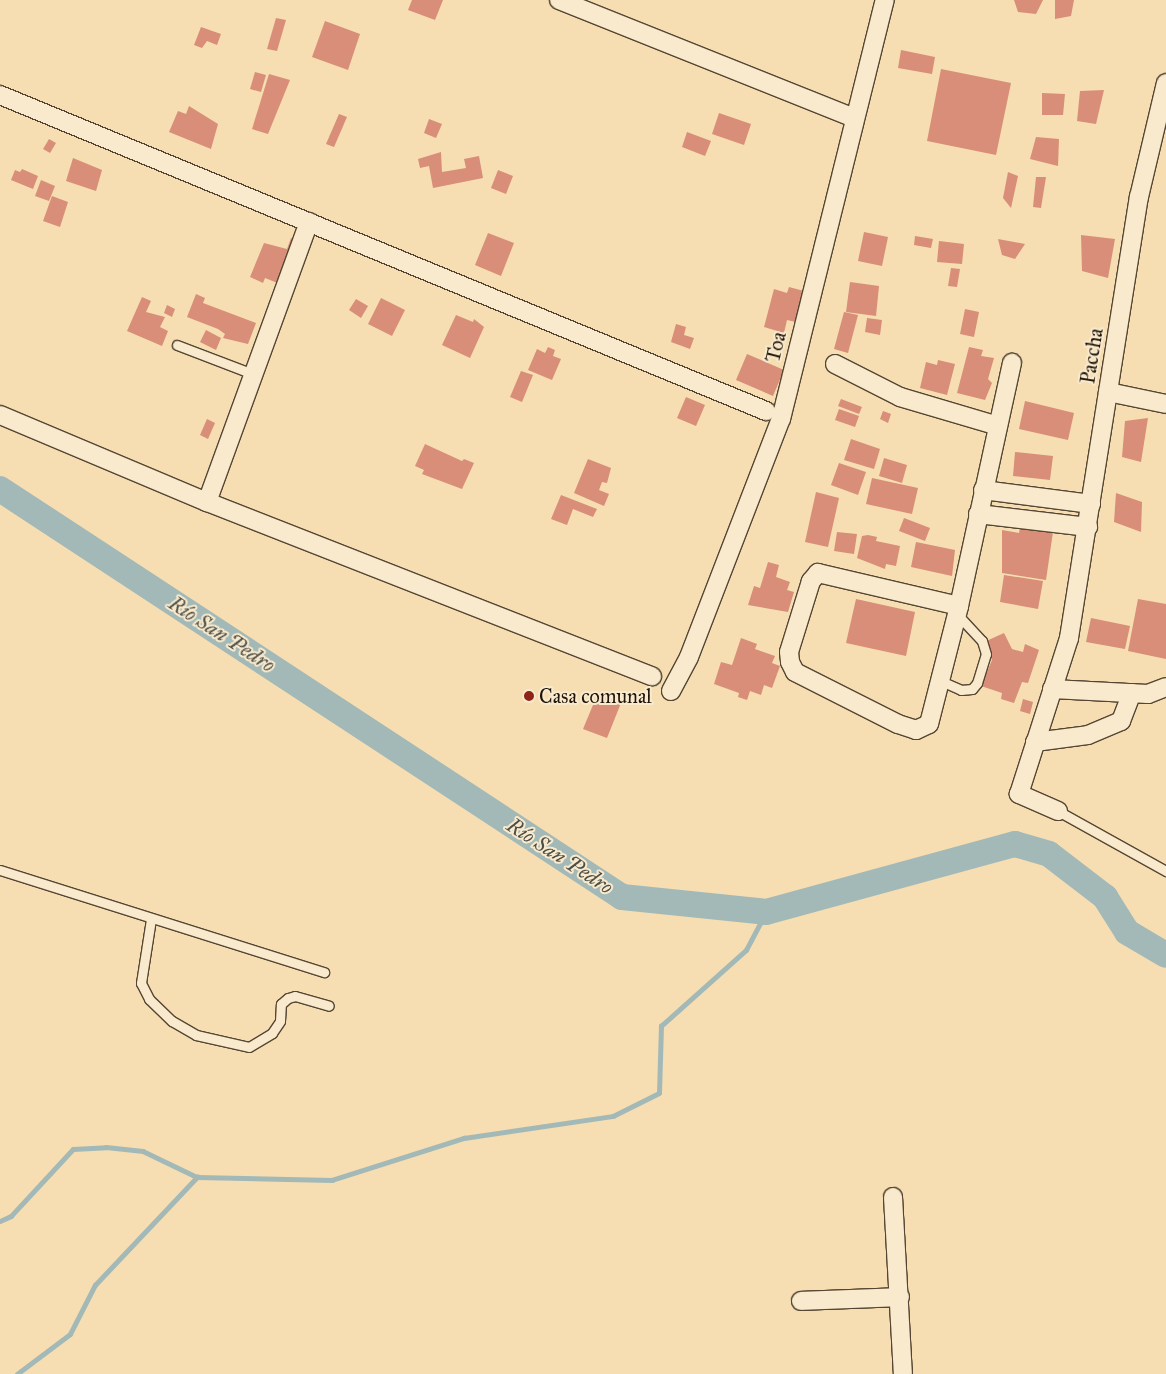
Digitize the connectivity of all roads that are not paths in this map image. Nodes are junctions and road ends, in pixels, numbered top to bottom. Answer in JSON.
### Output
{"nodes":[{"id":1,"x":559,"y":0,"type":"edge"},
{"id":2,"x":885,"y":0,"type":"edge"},
{"id":3,"x":1166,"y":83,"type":"edge"},
{"id":4,"x":0,"y":95,"type":"edge"},
{"id":5,"x":854,"y":118,"type":"junction"},
{"id":6,"x":309,"y":222,"type":"junction"},
{"id":7,"x":177,"y":345,"type":"dead end"},
{"id":8,"x":1012,"y":363,"type":"dead end"},
{"id":9,"x":835,"y":364,"type":"dead end"},
{"id":10,"x":253,"y":374,"type":"junction"},
{"id":11,"x":1108,"y":392,"type":"junction"},
{"id":12,"x":1166,"y":404,"type":"edge"},
{"id":13,"x":766,"y":411,"type":"dead end"},
{"id":14,"x":0,"y":415,"type":"edge"},
{"id":15,"x":998,"y":426,"type":"junction"},
{"id":16,"x":983,"y":490,"type":"junction"},
{"id":17,"x":207,"y":502,"type":"junction"},
{"id":18,"x":1091,"y":504,"type":"junction"},
{"id":19,"x":978,"y":514,"type":"junction"},
{"id":20,"x":1088,"y":527,"type":"junction"},
{"id":21,"x":958,"y":610,"type":"junction"},
{"id":22,"x":652,"y":676,"type":"dead end"},
{"id":23,"x":941,"y":681,"type":"junction"},
{"id":24,"x":1166,"y":687,"type":"edge"},
{"id":25,"x":1052,"y":689,"type":"junction"},
{"id":26,"x":671,"y":691,"type":"dead end"},
{"id":27,"x":1132,"y":693,"type":"junction"},
{"id":28,"x":1035,"y":742,"type":"junction"},
{"id":29,"x":1058,"y":811,"type":"joint"},
{"id":30,"x":0,"y":870,"type":"edge"},
{"id":31,"x":1166,"y":872,"type":"edge"},
{"id":32,"x":150,"y":919,"type":"junction"},
{"id":33,"x":324,"y":972,"type":"dead end"},
{"id":34,"x":329,"y":1006,"type":"dead end"},
{"id":35,"x":893,"y":1197,"type":"dead end"},
{"id":36,"x":900,"y":1297,"type":"junction"},
{"id":37,"x":801,"y":1301,"type":"dead end"},
{"id":38,"x":903,"y":1374,"type":"edge"}],
"edges":[{"from":1,"to":5,"type":"street"},
{"from":2,"to":5,"type":"street","name":"Toa"},
{"from":3,"to":11,"type":"street","name":"Paccha"},
{"from":4,"to":6,"type":"street"},
{"from":5,"to":26,"type":"street","name":"Toa"},
{"from":6,"to":10,"type":"street"},
{"from":6,"to":13,"type":"street"},
{"from":7,"to":10,"type":"lane"},
{"from":8,"to":15,"type":"street"},
{"from":9,"to":15,"type":"street"},
{"from":10,"to":17,"type":"street"},
{"from":11,"to":12,"type":"street"},
{"from":11,"to":18,"type":"street","name":"Paccha"},
{"from":14,"to":17,"type":"street"},
{"from":15,"to":16,"type":"street"},
{"from":16,"to":18,"type":"street"},
{"from":16,"to":19,"type":"street"},
{"from":17,"to":22,"type":"street"},
{"from":18,"to":20,"type":"street","name":"Paccha"},
{"from":19,"to":20,"type":"street"},
{"from":19,"to":21,"type":"street"},
{"from":20,"to":25,"type":"street","name":"Paccha"},
{"from":21,"to":23,"type":"street"},
{"from":21,"to":23,"type":"lane"},
{"from":21,"to":23,"type":"street"},
{"from":24,"to":27,"type":"street"},
{"from":25,"to":27,"type":"street"},
{"from":25,"to":28,"type":"street","name":"Paccha"},
{"from":27,"to":28,"type":"street"},
{"from":28,"to":29,"type":"street","name":"Paccha"},
{"from":29,"to":31,"type":"lane"},
{"from":30,"to":32,"type":"lane"},
{"from":32,"to":33,"type":"lane"},
{"from":32,"to":34,"type":"lane"},
{"from":35,"to":36,"type":"street"},
{"from":36,"to":37,"type":"street"},
{"from":36,"to":38,"type":"street"}]}
